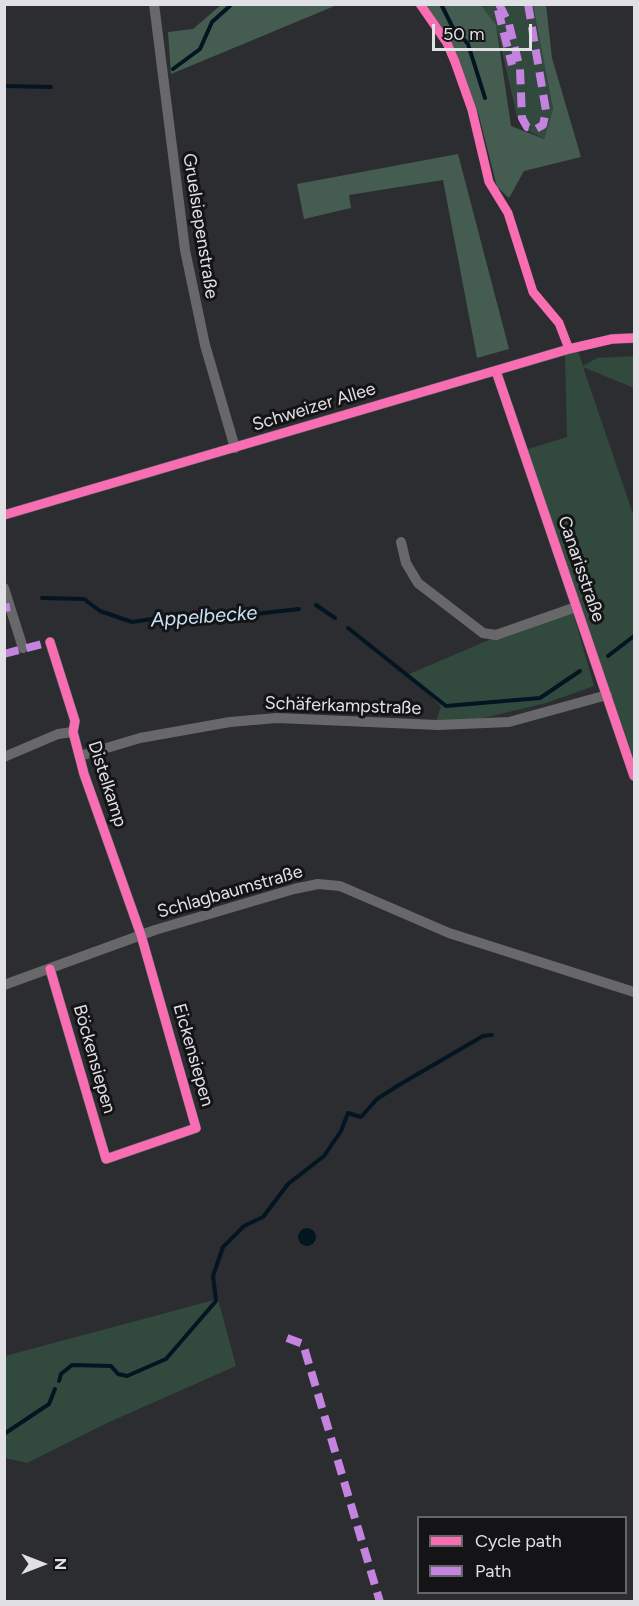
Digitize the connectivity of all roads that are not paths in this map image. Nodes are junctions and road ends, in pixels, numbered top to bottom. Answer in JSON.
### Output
{"nodes":[{"id":1,"x":154,"y":4,"type":"edge"},
{"id":2,"x":634,"y":338,"type":"edge"},
{"id":3,"x":496,"y":371,"type":"junction"},
{"id":4,"x":235,"y":448,"type":"junction"},
{"id":5,"x":4,"y":516,"type":"edge"},
{"id":6,"x":401,"y":542,"type":"dead end"},
{"id":7,"x":4,"y":588,"type":"edge"},
{"id":8,"x":576,"y":607,"type":"junction"},
{"id":9,"x":50,"y":642,"type":"dead end"},
{"id":10,"x":23,"y":648,"type":"dead end"},
{"id":11,"x":606,"y":695,"type":"junction"},
{"id":12,"x":73,"y":732,"type":"junction"},
{"id":13,"x":80,"y":756,"type":"junction"},
{"id":14,"x":4,"y":757,"type":"edge"},
{"id":15,"x":634,"y":776,"type":"edge"},
{"id":16,"x":141,"y":935,"type":"junction"},
{"id":17,"x":50,"y":969,"type":"junction"},
{"id":18,"x":4,"y":985,"type":"edge"},
{"id":19,"x":634,"y":992,"type":"edge"},
{"id":20,"x":106,"y":1159,"type":"joint"}],
"edges":[{"from":1,"to":4,"type":"street","name":"Gruelsiepenstraße"},
{"from":2,"to":3,"type":"street","name":"Schweizer Allee"},
{"from":3,"to":4,"type":"street","name":"Schweizer Allee"},
{"from":3,"to":8,"type":"street","name":"Canarisstraße"},
{"from":4,"to":5,"type":"street","name":"Schweizer Allee"},
{"from":6,"to":8,"type":"street"},
{"from":7,"to":10,"type":"street"},
{"from":8,"to":11,"type":"street","name":"Canarisstraße"},
{"from":9,"to":12,"type":"street","name":"Distelkamp"},
{"from":11,"to":13,"type":"street","name":"Schäferkampstraße"},
{"from":11,"to":15,"type":"street","name":"Canarisstraße"},
{"from":12,"to":13,"type":"street","name":"Distelkamp"},
{"from":12,"to":14,"type":"street"},
{"from":13,"to":16,"type":"street","name":"Distelkamp"},
{"from":16,"to":17,"type":"street","name":"Schlagbaumstraße"},
{"from":16,"to":19,"type":"street","name":"Schlagbaumstraße"},
{"from":16,"to":20,"type":"street","name":"Eickensiepen"},
{"from":17,"to":18,"type":"street","name":"Schlagbaumstraße"},
{"from":17,"to":20,"type":"street","name":"Böckensiepen"}]}
